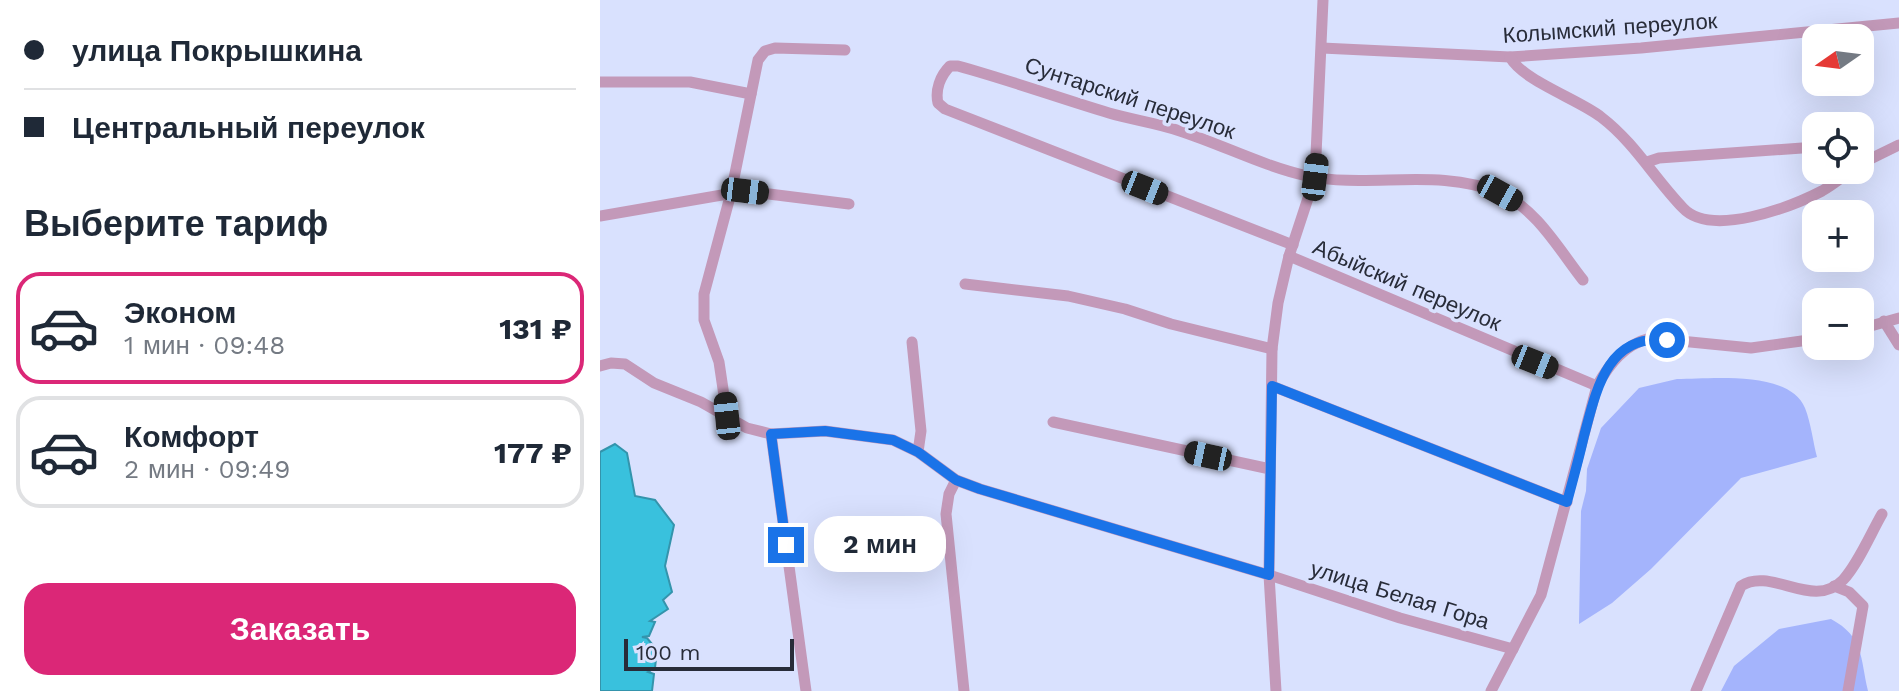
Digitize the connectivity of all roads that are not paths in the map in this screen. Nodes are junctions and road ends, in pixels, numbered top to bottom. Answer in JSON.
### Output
{"nodes":[{"id":1,"x":1323,"y":0,"type":"edge"},
{"id":2,"x":1899,"y":23,"type":"edge"},
{"id":3,"x":1322,"y":48,"type":"junction"},
{"id":4,"x":845,"y":50,"type":"dead end"},
{"id":5,"x":1510,"y":57,"type":"junction"},
{"id":6,"x":958,"y":66,"type":"joint"},
{"id":7,"x":600,"y":82,"type":"edge"},
{"id":8,"x":751,"y":94,"type":"junction"},
{"id":9,"x":1899,"y":145,"type":"edge"},
{"id":10,"x":1802,"y":148,"type":"edge"},
{"id":11,"x":1874,"y":155,"type":"edge"},
{"id":12,"x":1647,"y":162,"type":"junction"},
{"id":13,"x":1315,"y":177,"type":"junction"},
{"id":14,"x":1833,"y":184,"type":"edge"},
{"id":15,"x":731,"y":193,"type":"junction"},
{"id":16,"x":849,"y":204,"type":"dead end"},
{"id":17,"x":600,"y":216,"type":"edge"},
{"id":18,"x":1291,"y":250,"type":"junction"},
{"id":19,"x":1583,"y":280,"type":"dead end"},
{"id":20,"x":965,"y":284,"type":"dead end"},
{"id":21,"x":1899,"y":318,"type":"edge"},
{"id":22,"x":1884,"y":321,"type":"junction"},
{"id":23,"x":1874,"y":324,"type":"edge"},
{"id":24,"x":1802,"y":341,"type":"edge"},
{"id":25,"x":912,"y":342,"type":"dead end"},
{"id":26,"x":1899,"y":345,"type":"edge"},
{"id":27,"x":1272,"y":349,"type":"junction"},
{"id":28,"x":600,"y":366,"type":"edge"},
{"id":29,"x":1272,"y":386,"type":"junction"},
{"id":30,"x":1597,"y":386,"type":"junction"},
{"id":31,"x":727,"y":416,"type":"junction"},
{"id":32,"x":1053,"y":422,"type":"dead end"},
{"id":33,"x":771,"y":434,"type":"junction"},
{"id":34,"x":918,"y":452,"type":"junction"},
{"id":35,"x":1270,"y":469,"type":"junction"},
{"id":36,"x":956,"y":480,"type":"junction"},
{"id":37,"x":1567,"y":502,"type":"junction"},
{"id":38,"x":1882,"y":514,"type":"dead end"},
{"id":39,"x":1269,"y":575,"type":"junction"},
{"id":40,"x":1834,"y":586,"type":"junction"},
{"id":41,"x":1513,"y":649,"type":"junction"},
{"id":42,"x":1493,"y":686,"type":"edge"},
{"id":43,"x":806,"y":691,"type":"edge"},
{"id":44,"x":964,"y":691,"type":"edge"},
{"id":45,"x":1276,"y":691,"type":"edge"},
{"id":46,"x":1504,"y":691,"type":"edge"},
{"id":47,"x":1696,"y":691,"type":"edge"},
{"id":48,"x":1848,"y":691,"type":"edge"}],
"edges":[{"from":1,"to":3,"type":"street"},
{"from":2,"to":5,"type":"street","name":"Колымский переулок"},
{"from":3,"to":5,"type":"street","name":"Колымский переулок"},
{"from":3,"to":13,"type":"street"},
{"from":4,"to":8,"type":"street"},
{"from":5,"to":12,"type":"street"},
{"from":6,"to":13,"type":"street","name":"Сунтарский переулок"},
{"from":6,"to":18,"type":"street","name":"Абыйский переулок"},
{"from":7,"to":8,"type":"street"},
{"from":8,"to":15,"type":"street"},
{"from":9,"to":11,"type":"street"},
{"from":10,"to":12,"type":"street"},
{"from":12,"to":14,"type":"street"},
{"from":13,"to":18,"type":"street"},
{"from":13,"to":19,"type":"street","name":"Сунтарский переулок"},
{"from":15,"to":16,"type":"street"},
{"from":15,"to":17,"type":"street"},
{"from":15,"to":31,"type":"street"},
{"from":18,"to":27,"type":"street"},
{"from":18,"to":30,"type":"street","name":"Абыйский переулок"},
{"from":20,"to":27,"type":"street"},
{"from":21,"to":22,"type":"street"},
{"from":22,"to":23,"type":"street"},
{"from":22,"to":26,"type":"street"},
{"from":24,"to":30,"type":"street"},
{"from":25,"to":34,"type":"street"},
{"from":27,"to":29,"type":"street"},
{"from":28,"to":31,"type":"street","name":"улица Белая Гора"},
{"from":29,"to":35,"type":"street"},
{"from":29,"to":37,"type":"street"},
{"from":30,"to":37,"type":"street"},
{"from":31,"to":33,"type":"street","name":"улица Белая Гора"},
{"from":32,"to":35,"type":"street"},
{"from":33,"to":34,"type":"street","name":"улица Белая Гора"},
{"from":33,"to":43,"type":"street"},
{"from":34,"to":36,"type":"street","name":"улица Белая Гора"},
{"from":35,"to":39,"type":"street"},
{"from":36,"to":39,"type":"street","name":"улица Белая Гора"},
{"from":36,"to":44,"type":"street"},
{"from":37,"to":41,"type":"street"},
{"from":38,"to":40,"type":"street"},
{"from":39,"to":41,"type":"street","name":"улица Белая Гора"},
{"from":39,"to":45,"type":"street"},
{"from":40,"to":47,"type":"street"},
{"from":40,"to":48,"type":"street"},
{"from":41,"to":42,"type":"street"},
{"from":42,"to":46,"type":"street"}]}
